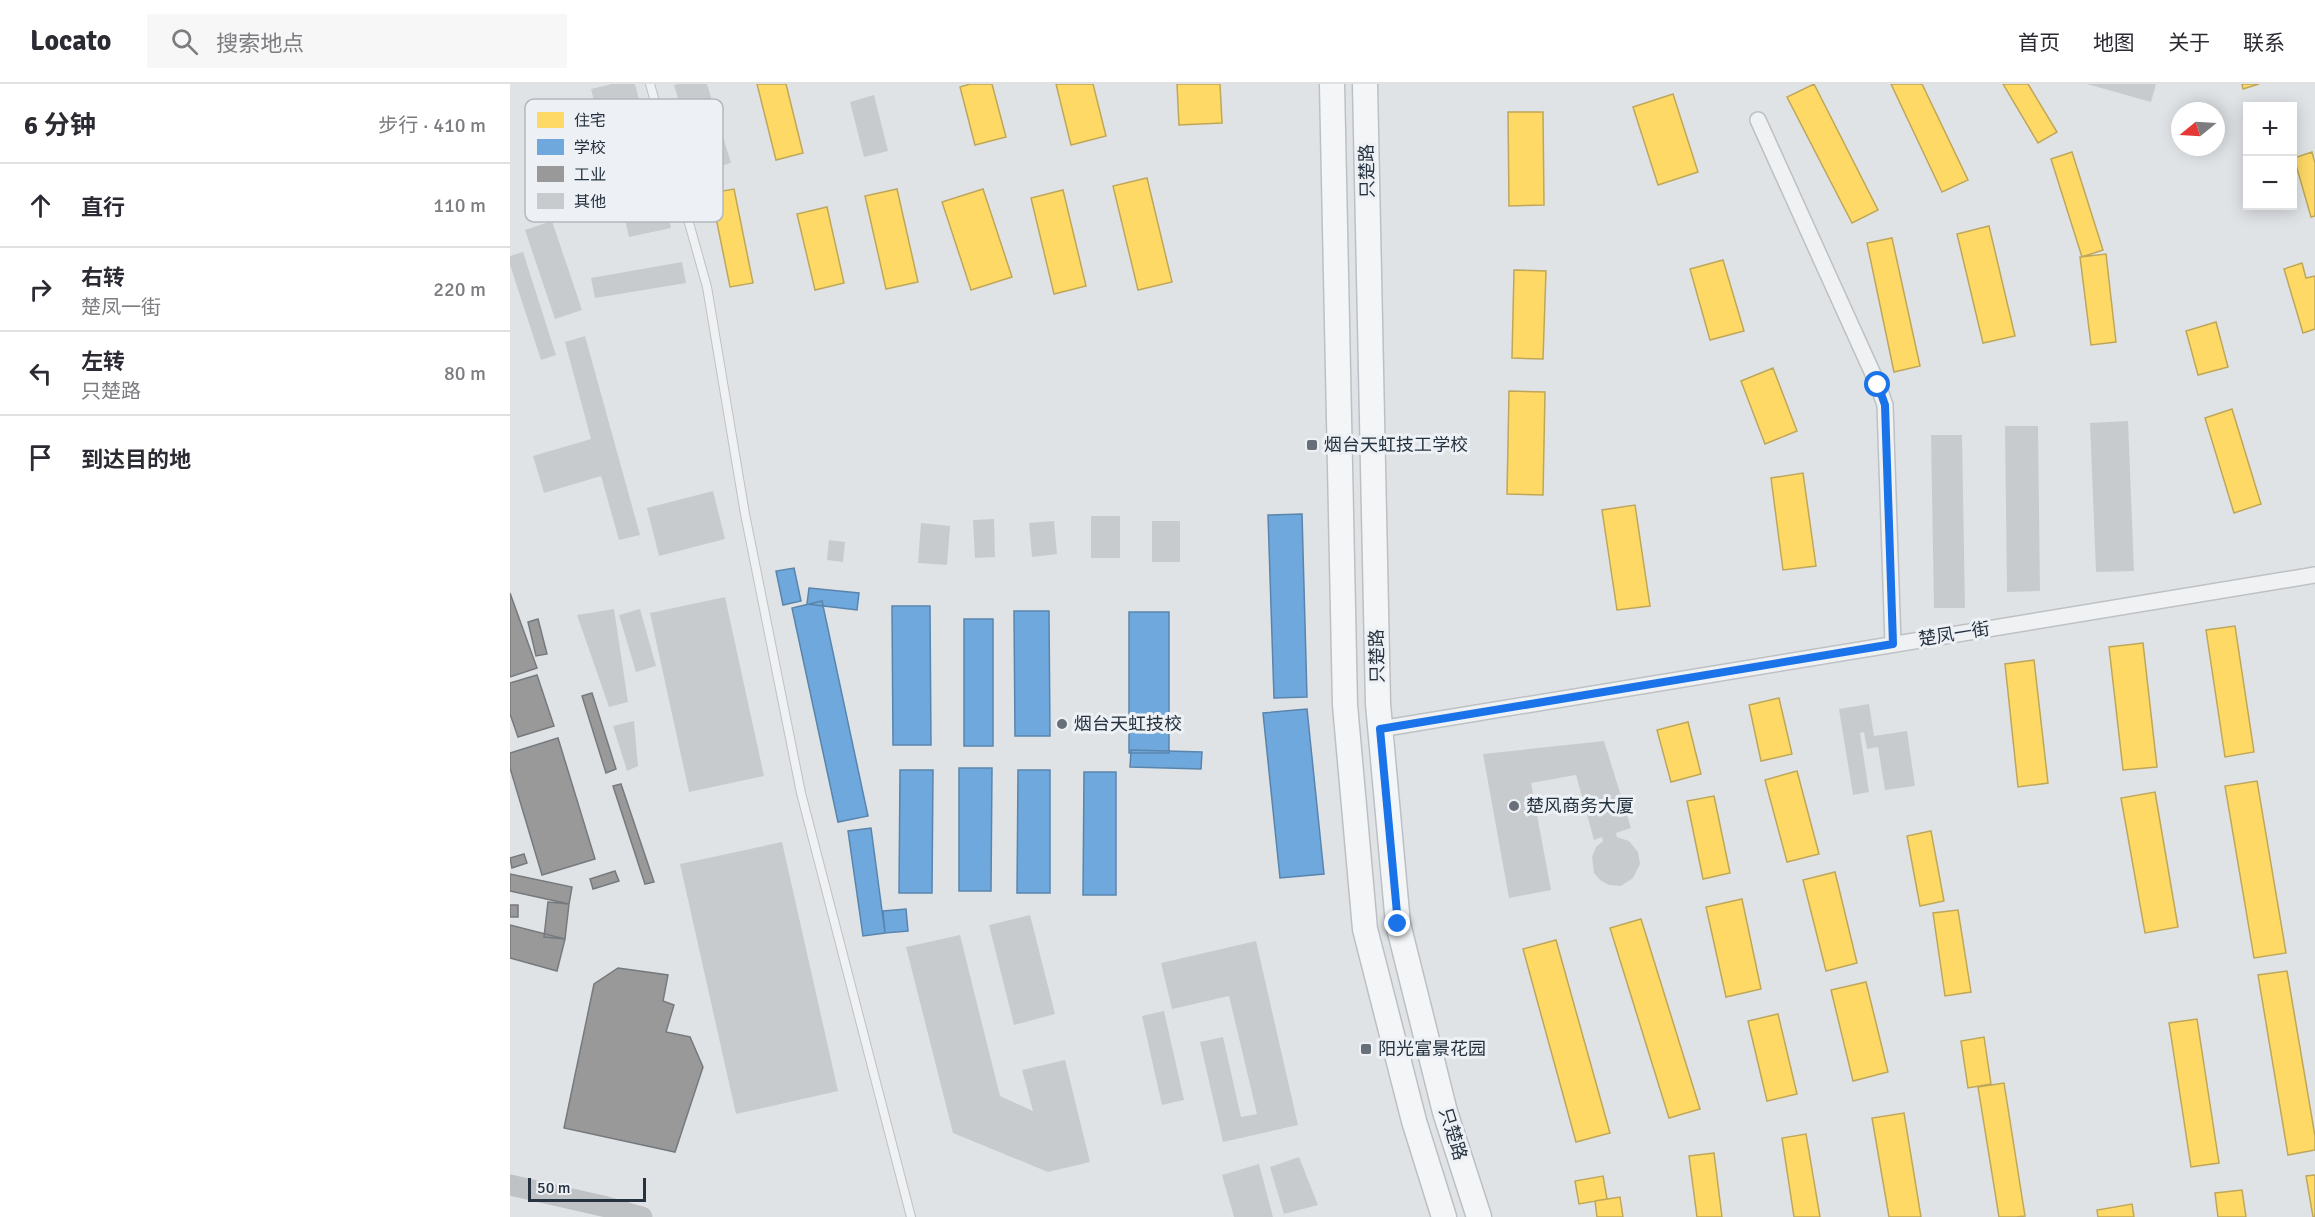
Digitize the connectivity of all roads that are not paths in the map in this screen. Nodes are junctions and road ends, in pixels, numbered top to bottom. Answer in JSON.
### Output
{"nodes":[{"id":1,"x":650,"y":84,"type":"edge"},
{"id":2,"x":1332,"y":84,"type":"edge"},
{"id":3,"x":1365,"y":84,"type":"edge"},
{"id":4,"x":654,"y":99,"type":"edge"},
{"id":5,"x":1758,"y":120,"type":"dead end"},
{"id":6,"x":689,"y":222,"type":"edge"},
{"id":7,"x":2315,"y":574,"type":"edge"},
{"id":8,"x":1893,"y":644,"type":"junction"},
{"id":9,"x":1380,"y":729,"type":"junction"},
{"id":10,"x":510,"y":1185,"type":"edge"},
{"id":11,"x":642,"y":1217,"type":"edge"},
{"id":12,"x":911,"y":1217,"type":"edge"},
{"id":13,"x":1444,"y":1217,"type":"edge"},
{"id":14,"x":1479,"y":1217,"type":"edge"}],
"edges":[{"from":1,"to":4,"type":"lane"},
{"from":2,"to":13,"type":"main road","name":"只楚路"},
{"from":3,"to":9,"type":"main road","name":"只楚路"},
{"from":5,"to":8,"type":"street"},
{"from":6,"to":12,"type":"lane"},
{"from":7,"to":8,"type":"street","name":"楚凤一街"},
{"from":8,"to":9,"type":"street","name":"楚凤一街"},
{"from":9,"to":14,"type":"main road","name":"只楚路"},
{"from":10,"to":11,"type":"street"}]}
